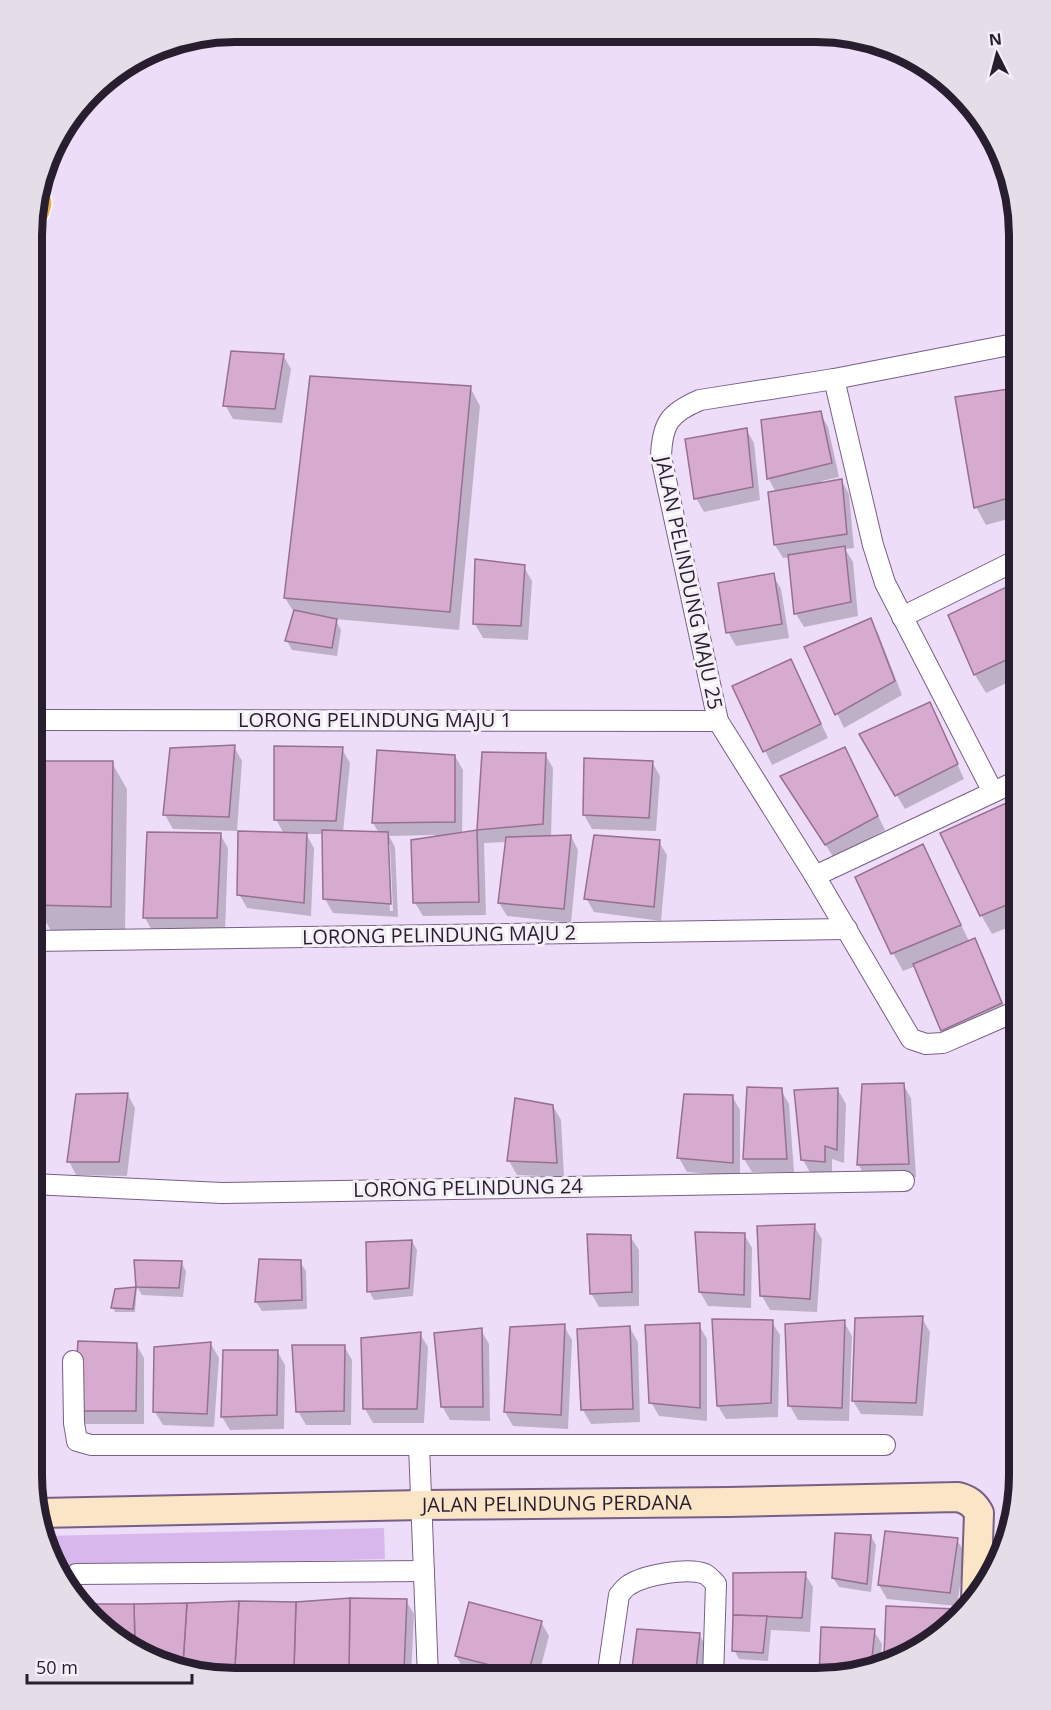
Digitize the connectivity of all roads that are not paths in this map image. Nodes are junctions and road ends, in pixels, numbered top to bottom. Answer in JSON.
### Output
{"nodes":[{"id":1,"x":1009,"y":345,"type":"edge"},
{"id":2,"x":834,"y":379,"type":"junction"},
{"id":3,"x":1009,"y":564,"type":"edge"},
{"id":4,"x":902,"y":617,"type":"junction"},
{"id":5,"x":42,"y":720,"type":"edge"},
{"id":6,"x":718,"y":722,"type":"junction"},
{"id":7,"x":1009,"y":785,"type":"edge"},
{"id":8,"x":993,"y":792,"type":"junction"},
{"id":9,"x":815,"y":876,"type":"junction"},
{"id":10,"x":847,"y":929,"type":"junction"},
{"id":11,"x":42,"y":941,"type":"edge"},
{"id":12,"x":1009,"y":1014,"type":"edge"},
{"id":13,"x":904,"y":1181,"type":"dead end"},
{"id":14,"x":42,"y":1184,"type":"edge"},
{"id":15,"x":73,"y":1361,"type":"dead end"},
{"id":16,"x":419,"y":1445,"type":"junction"},
{"id":17,"x":885,"y":1445,"type":"dead end"},
{"id":18,"x":421,"y":1505,"type":"junction"},
{"id":19,"x":46,"y":1513,"type":"edge"},
{"id":20,"x":424,"y":1571,"type":"junction"},
{"id":21,"x":76,"y":1574,"type":"dead end"},
{"id":22,"x":977,"y":1580,"type":"edge"},
{"id":23,"x":428,"y":1668,"type":"edge"},
{"id":24,"x":609,"y":1668,"type":"edge"},
{"id":25,"x":712,"y":1668,"type":"edge"}],
"edges":[{"from":1,"to":2,"type":"street","name":"JALAN PELINDUNG MAJU 25"},
{"from":2,"to":4,"type":"street"},
{"from":2,"to":6,"type":"street","name":"JALAN PELINDUNG MAJU 25"},
{"from":3,"to":4,"type":"street"},
{"from":4,"to":8,"type":"street"},
{"from":5,"to":6,"type":"street","name":"LORONG PELINDUNG MAJU 1"},
{"from":6,"to":9,"type":"street","name":"JALAN PELINDUNG MAJU 25"},
{"from":7,"to":8,"type":"street"},
{"from":8,"to":9,"type":"street"},
{"from":9,"to":10,"type":"street","name":"JALAN PELINDUNG MAJU 25"},
{"from":10,"to":11,"type":"street","name":"LORONG PELINDUNG MAJU 2"},
{"from":10,"to":12,"type":"street","name":"JALAN PELINDUNG MAJU 25"},
{"from":13,"to":14,"type":"street","name":"LORONG PELINDUNG 24"},
{"from":15,"to":16,"type":"street"},
{"from":16,"to":17,"type":"street"},
{"from":16,"to":18,"type":"street"},
{"from":18,"to":19,"type":"street","name":"JALAN PELINDUNG PERDANA"},
{"from":18,"to":20,"type":"street"},
{"from":18,"to":22,"type":"street","name":"JALAN PELINDUNG PERDANA"},
{"from":20,"to":21,"type":"street"},
{"from":20,"to":23,"type":"street"},
{"from":24,"to":25,"type":"street"}]}
